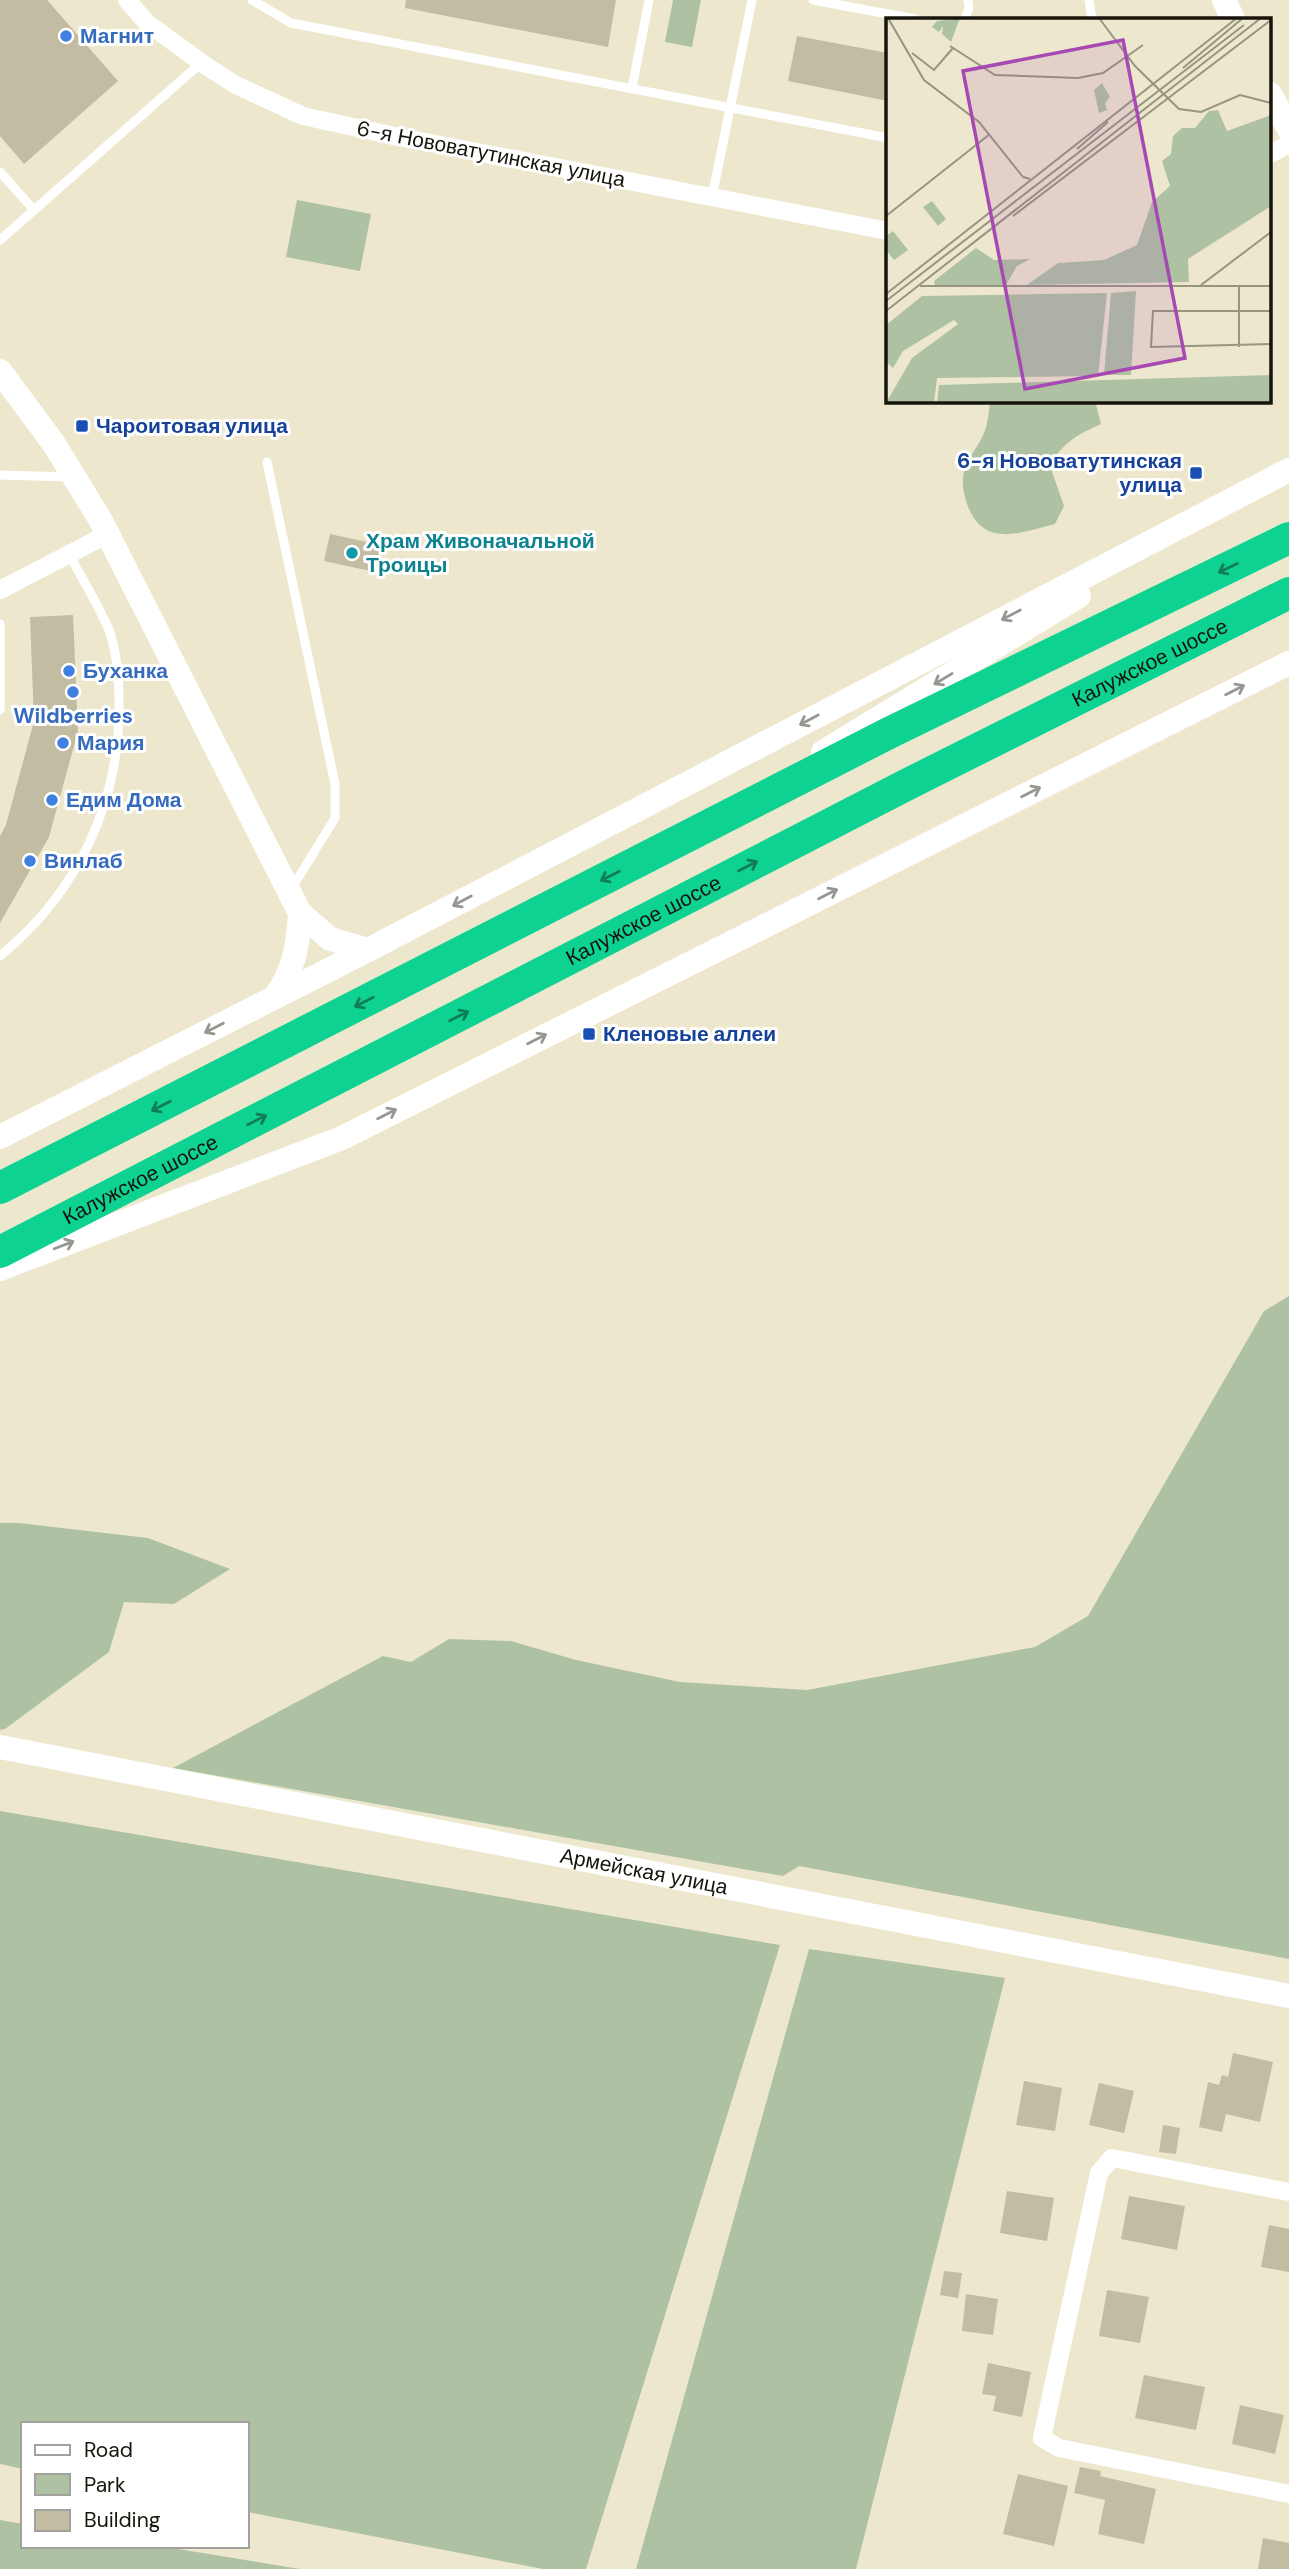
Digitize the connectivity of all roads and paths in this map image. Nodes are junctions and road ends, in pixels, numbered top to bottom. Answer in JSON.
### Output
{"nodes":[{"id":1,"x":252,"y":0,"type":"edge"},
{"id":2,"x":649,"y":0,"type":"edge"},
{"id":3,"x":752,"y":0,"type":"edge"},
{"id":4,"x":813,"y":0,"type":"edge"},
{"id":5,"x":968,"y":0,"type":"edge"},
{"id":6,"x":1089,"y":0,"type":"edge"},
{"id":7,"x":1224,"y":0,"type":"edge"},
{"id":8,"x":133,"y":2,"type":"edge"},
{"id":9,"x":910,"y":18,"type":"edge"},
{"id":10,"x":965,"y":18,"type":"edge"},
{"id":11,"x":1092,"y":18,"type":"edge"},
{"id":12,"x":1233,"y":18,"type":"edge"},
{"id":13,"x":201,"y":63,"type":"junction"},
{"id":14,"x":632,"y":88,"type":"junction"},
{"id":15,"x":1272,"y":98,"type":"edge"},
{"id":16,"x":730,"y":107,"type":"junction"},
{"id":17,"x":1289,"y":129,"type":"edge"},
{"id":18,"x":886,"y":138,"type":"edge"},
{"id":19,"x":1289,"y":144,"type":"edge"},
{"id":20,"x":1272,"y":153,"type":"edge"},
{"id":21,"x":0,"y":172,"type":"edge"},
{"id":22,"x":712,"y":197,"type":"junction"},
{"id":23,"x":34,"y":210,"type":"junction"},
{"id":24,"x":886,"y":230,"type":"edge"},
{"id":25,"x":1,"y":236,"type":"edge"},
{"id":26,"x":0,"y":370,"type":"edge"},
{"id":27,"x":267,"y":462,"type":"dead end"},
{"id":28,"x":0,"y":474,"type":"edge"},
{"id":29,"x":1282,"y":474,"type":"edge"},
{"id":30,"x":76,"y":478,"type":"junction"},
{"id":31,"x":108,"y":534,"type":"junction"},
{"id":32,"x":1289,"y":538,"type":"edge"},
{"id":33,"x":69,"y":554,"type":"junction"},
{"id":34,"x":0,"y":590,"type":"edge"},
{"id":35,"x":1289,"y":593,"type":"edge"},
{"id":36,"x":0,"y":624,"type":"edge"},
{"id":37,"x":1289,"y":663,"type":"edge"},
{"id":38,"x":0,"y":710,"type":"edge"},
{"id":39,"x":658,"y":852,"type":"junction"},
{"id":40,"x":294,"y":903,"type":"junction"},
{"id":41,"x":368,"y":950,"type":"junction"},
{"id":42,"x":0,"y":956,"type":"edge"},
{"id":43,"x":275,"y":998,"type":"junction"},
{"id":44,"x":0,"y":1137,"type":"edge"},
{"id":45,"x":0,"y":1188,"type":"edge"},
{"id":46,"x":0,"y":1252,"type":"edge"},
{"id":47,"x":0,"y":1269,"type":"edge"},
{"id":48,"x":0,"y":1747,"type":"edge"},
{"id":49,"x":1289,"y":1996,"type":"edge"},
{"id":50,"x":1289,"y":2192,"type":"edge"},
{"id":51,"x":1289,"y":2494,"type":"edge"}],
"edges":[{"from":1,"to":14,"type":"lane"},
{"from":2,"to":14,"type":"lane"},
{"from":3,"to":16,"type":"lane"},
{"from":4,"to":9,"type":"lane"},
{"from":5,"to":10,"type":"lane"},
{"from":6,"to":11,"type":"lane"},
{"from":7,"to":12,"type":"street"},
{"from":8,"to":13,"type":"street","name":"6-я Нововатутинская улица"},
{"from":13,"to":22,"type":"street","name":"6-я Нововатутинская улица"},
{"from":13,"to":23,"type":"lane"},
{"from":14,"to":16,"type":"lane"},
{"from":15,"to":17,"type":"street"},
{"from":16,"to":18,"type":"lane"},
{"from":16,"to":22,"type":"lane"},
{"from":19,"to":20,"type":"street"},
{"from":21,"to":23,"type":"lane"},
{"from":22,"to":24,"type":"street","name":"6-я Нововатутинская улица"},
{"from":23,"to":25,"type":"lane"},
{"from":26,"to":30,"type":"street"},
{"from":27,"to":40,"type":"lane"},
{"from":28,"to":30,"type":"lane"},
{"from":29,"to":39,"type":"street","one_way":true},
{"from":29,"to":41,"type":"street","one_way":true},
{"from":30,"to":31,"type":"street"},
{"from":31,"to":33,"type":"street"},
{"from":31,"to":40,"type":"street"},
{"from":32,"to":39,"type":"highway","one_way":true},
{"from":33,"to":34,"type":"street"},
{"from":33,"to":42,"type":"lane"},
{"from":46,"to":35,"type":"highway","name":"Калужское шоссе","one_way":true},
{"from":36,"to":38,"type":"lane"},
{"from":47,"to":37,"type":"street","one_way":true},
{"from":39,"to":45,"type":"highway","one_way":true},
{"from":40,"to":41,"type":"street"},
{"from":40,"to":43,"type":"street"},
{"from":41,"to":43,"type":"street"},
{"from":43,"to":44,"type":"street","one_way":true},
{"from":48,"to":49,"type":"street","name":"Армейская улица"},
{"from":50,"to":51,"type":"street"}]}
